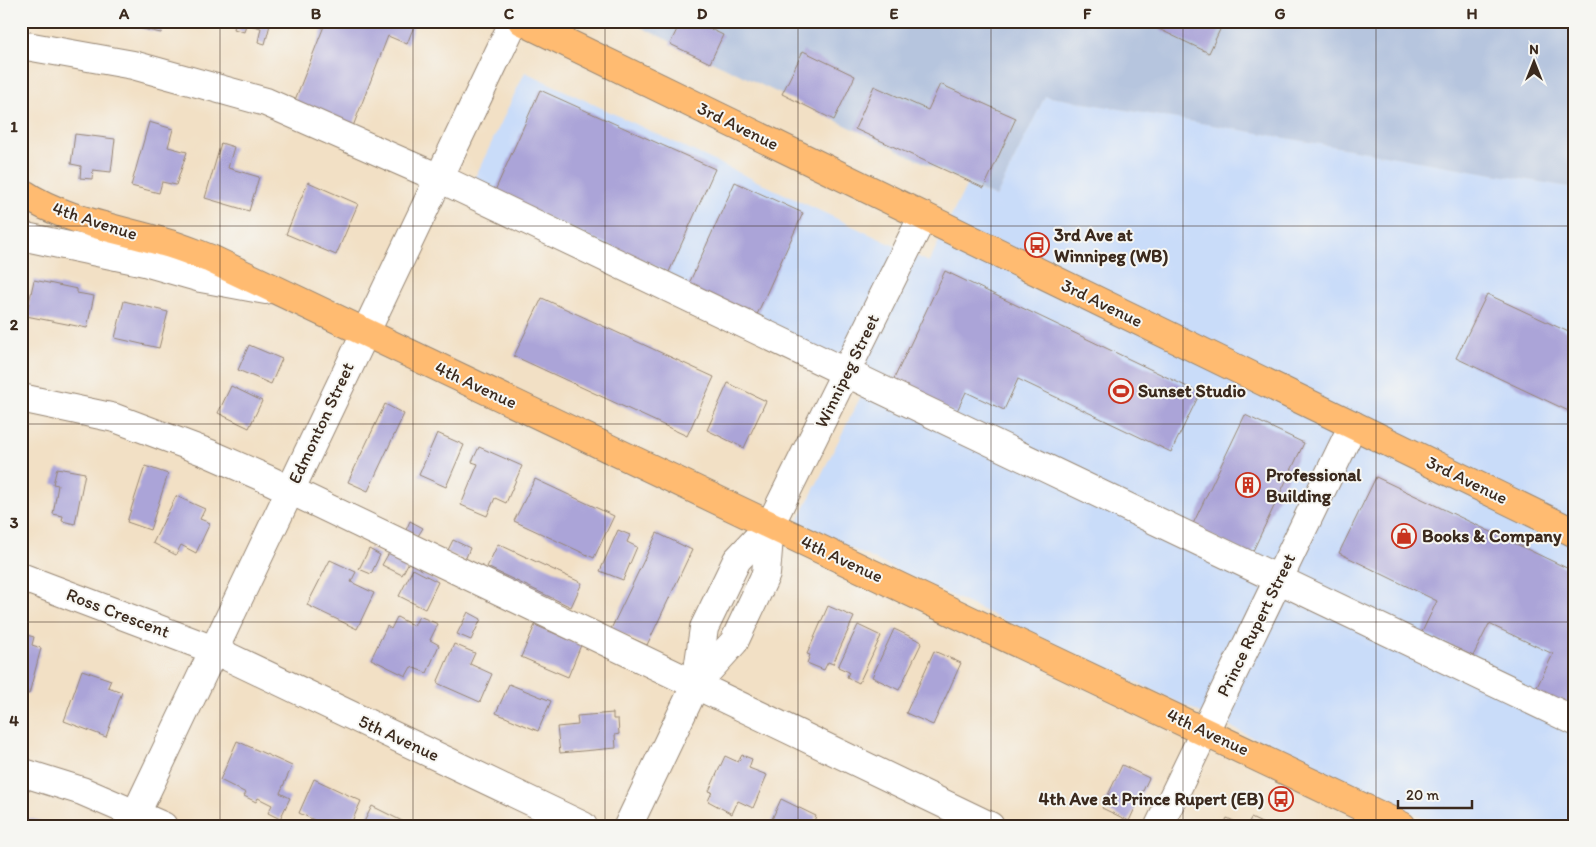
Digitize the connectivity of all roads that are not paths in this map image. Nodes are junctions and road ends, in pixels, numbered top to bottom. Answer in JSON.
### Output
{"nodes":[{"id":1,"x":514,"y":21,"type":"edge"},
{"id":2,"x":522,"y":21,"type":"edge"},
{"id":3,"x":21,"y":45,"type":"edge"},
{"id":4,"x":439,"y":178,"type":"junction"},
{"id":5,"x":21,"y":192,"type":"edge"},
{"id":6,"x":923,"y":216,"type":"junction"},
{"id":7,"x":21,"y":236,"type":"edge"},
{"id":8,"x":281,"y":292,"type":"junction"},
{"id":9,"x":364,"y":333,"type":"junction"},
{"id":10,"x":846,"y":371,"type":"junction"},
{"id":11,"x":21,"y":398,"type":"edge"},
{"id":12,"x":1353,"y":425,"type":"junction"},
{"id":13,"x":290,"y":489,"type":"junction"},
{"id":14,"x":770,"y":526,"type":"junction"},
{"id":15,"x":1575,"y":533,"type":"edge"},
{"id":16,"x":21,"y":577,"type":"edge"},
{"id":17,"x":1278,"y":580,"type":"junction"},
{"id":18,"x":214,"y":650,"type":"junction"},
{"id":19,"x":696,"y":684,"type":"junction"},
{"id":20,"x":1575,"y":721,"type":"edge"},
{"id":21,"x":1205,"y":731,"type":"junction"},
{"id":22,"x":21,"y":772,"type":"edge"},
{"id":23,"x":133,"y":819,"type":"edge"},
{"id":24,"x":163,"y":826,"type":"edge"},
{"id":25,"x":583,"y":826,"type":"edge"},
{"id":26,"x":628,"y":826,"type":"edge"},
{"id":27,"x":990,"y":826,"type":"edge"},
{"id":28,"x":1159,"y":826,"type":"edge"},
{"id":29,"x":1402,"y":826,"type":"edge"}],
"edges":[{"from":1,"to":4,"type":"street","name":"Edmonton Street"},
{"from":2,"to":6,"type":"main road","name":"3rd Avenue"},
{"from":3,"to":4,"type":"street"},
{"from":4,"to":9,"type":"street","name":"Edmonton Street"},
{"from":4,"to":10,"type":"street"},
{"from":5,"to":8,"type":"main road","name":"4th Avenue"},
{"from":6,"to":10,"type":"street","name":"Winnipeg Street"},
{"from":6,"to":12,"type":"main road","name":"3rd Avenue"},
{"from":7,"to":8,"type":"street","name":"4th Avenue"},
{"from":8,"to":9,"type":"main road","name":"4th Avenue"},
{"from":9,"to":13,"type":"street","name":"Edmonton Street"},
{"from":9,"to":14,"type":"main road","name":"4th Avenue"},
{"from":10,"to":14,"type":"street","name":"Winnipeg Street"},
{"from":10,"to":17,"type":"street"},
{"from":11,"to":13,"type":"street"},
{"from":12,"to":15,"type":"main road","name":"3rd Avenue"},
{"from":12,"to":17,"type":"street","name":"Prince Rupert Street"},
{"from":13,"to":18,"type":"street","name":"Edmonton Street"},
{"from":13,"to":19,"type":"street"},
{"from":14,"to":19,"type":"street","name":"Winnipeg Street"},
{"from":14,"to":21,"type":"main road","name":"4th Avenue"},
{"from":16,"to":18,"type":"street","name":"Ross Crescent"},
{"from":17,"to":20,"type":"street"},
{"from":17,"to":21,"type":"street","name":"Prince Rupert Street"},
{"from":18,"to":23,"type":"street","name":"Edmonton Street"},
{"from":18,"to":25,"type":"street","name":"5th Avenue"},
{"from":19,"to":26,"type":"street","name":"Winnipeg Street"},
{"from":19,"to":27,"type":"street"},
{"from":21,"to":28,"type":"street","name":"Prince Rupert Street"},
{"from":21,"to":29,"type":"main road","name":"4th Avenue"},
{"from":22,"to":23,"type":"street"},
{"from":23,"to":24,"type":"street"}]}
